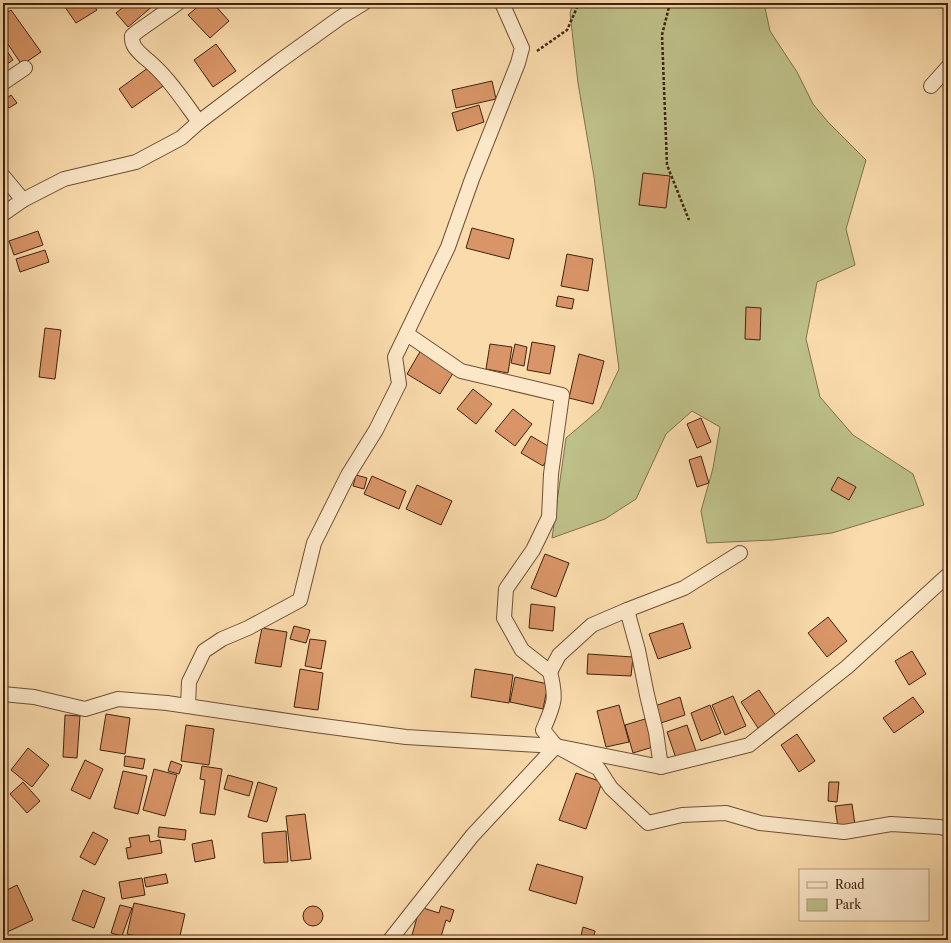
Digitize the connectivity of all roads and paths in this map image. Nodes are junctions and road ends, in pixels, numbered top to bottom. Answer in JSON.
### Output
{"nodes":[{"id":1,"x":178,"y":3,"type":"edge"},
{"id":2,"x":364,"y":3,"type":"edge"},
{"id":3,"x":502,"y":3,"type":"edge"},
{"id":4,"x":579,"y":3,"type":"edge"},
{"id":5,"x":670,"y":3,"type":"edge"},
{"id":6,"x":518,"y":63,"type":"junction"},
{"id":7,"x":948,"y":67,"type":"edge"},
{"id":8,"x":25,"y":68,"type":"dead end"},
{"id":9,"x":3,"y":82,"type":"edge"},
{"id":10,"x":931,"y":86,"type":"dead end"},
{"id":11,"x":199,"y":122,"type":"junction"},
{"id":12,"x":3,"y":176,"type":"edge"},
{"id":13,"x":23,"y":200,"type":"junction"},
{"id":14,"x":3,"y":214,"type":"edge"},
{"id":15,"x":689,"y":220,"type":"dead end"},
{"id":16,"x":407,"y":334,"type":"junction"},
{"id":17,"x":740,"y":553,"type":"dead end"},
{"id":18,"x":948,"y":576,"type":"edge"},
{"id":19,"x":627,"y":610,"type":"junction"},
{"id":20,"x":550,"y":672,"type":"junction"},
{"id":21,"x":3,"y":694,"type":"edge"},
{"id":22,"x":188,"y":706,"type":"junction"},
{"id":23,"x":556,"y":746,"type":"junction"},
{"id":24,"x":661,"y":767,"type":"junction"},
{"id":25,"x":948,"y":829,"type":"edge"},
{"id":26,"x":390,"y":940,"type":"edge"}],
"edges":[{"from":1,"to":11,"type":"street"},
{"from":2,"to":11,"type":"street"},
{"from":3,"to":6,"type":"street"},
{"from":4,"to":6,"type":"path"},
{"from":5,"to":15,"type":"path"},
{"from":6,"to":16,"type":"street"},
{"from":7,"to":10,"type":"street"},
{"from":8,"to":9,"type":"street"},
{"from":11,"to":13,"type":"street"},
{"from":12,"to":13,"type":"street"},
{"from":13,"to":14,"type":"street"},
{"from":16,"to":20,"type":"street"},
{"from":16,"to":22,"type":"street"},
{"from":17,"to":19,"type":"street"},
{"from":18,"to":24,"type":"street"},
{"from":19,"to":20,"type":"street"},
{"from":19,"to":24,"type":"street"},
{"from":20,"to":23,"type":"street"},
{"from":21,"to":22,"type":"street"},
{"from":22,"to":23,"type":"street"},
{"from":23,"to":24,"type":"street"},
{"from":23,"to":25,"type":"street"},
{"from":23,"to":26,"type":"street"}]}
